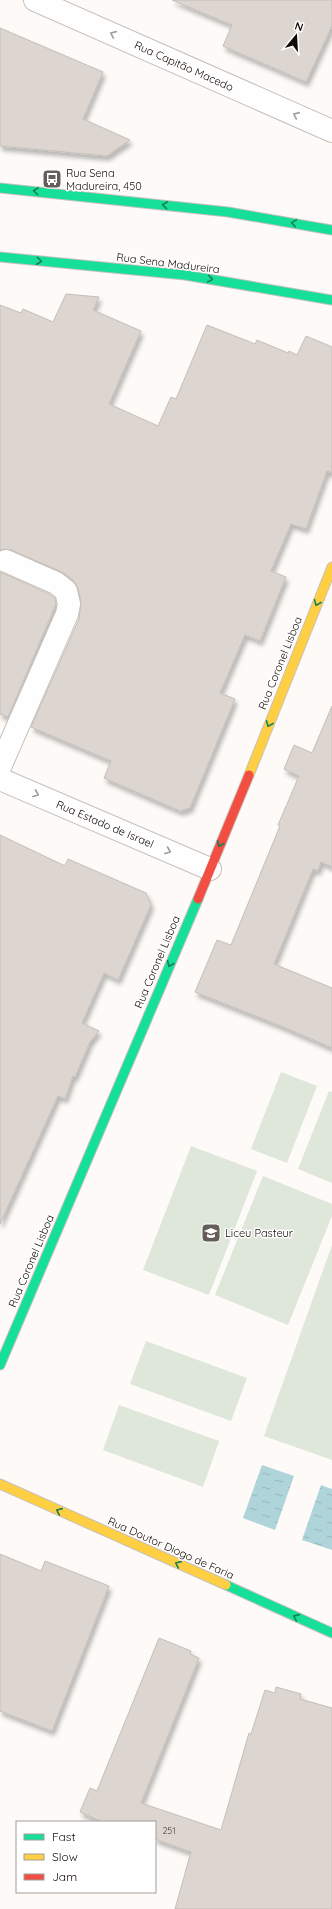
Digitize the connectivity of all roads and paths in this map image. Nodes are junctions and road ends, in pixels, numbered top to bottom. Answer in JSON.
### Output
{"nodes":[{"id":1,"x":35,"y":0,"type":"edge"},
{"id":2,"x":332,"y":131,"type":"edge"},
{"id":3,"x":0,"y":188,"type":"edge"},
{"id":4,"x":332,"y":230,"type":"edge"},
{"id":5,"x":0,"y":257,"type":"edge"},
{"id":6,"x":332,"y":300,"type":"edge"},
{"id":7,"x":6,"y":561,"type":"dead end"},
{"id":8,"x":332,"y":567,"type":"edge"},
{"id":9,"x":0,"y":767,"type":"edge"},
{"id":10,"x":0,"y":779,"type":"edge"},
{"id":11,"x":210,"y":869,"type":"junction"},
{"id":12,"x":0,"y":1365,"type":"edge"},
{"id":13,"x":0,"y":1484,"type":"edge"},
{"id":14,"x":332,"y":1633,"type":"edge"}],
"edges":[{"from":2,"to":1,"type":"street","name":"Rua Capitão Macedo","one_way":true},
{"from":4,"to":3,"type":"street","one_way":true},
{"from":5,"to":6,"type":"street","name":"Rua Sena Madureira","one_way":true},
{"from":7,"to":9,"type":"street"},
{"from":8,"to":11,"type":"street","name":"Rua Coronel Lisboa","one_way":true},
{"from":10,"to":11,"type":"street","name":"Rua Estado de Israel","one_way":true},
{"from":11,"to":12,"type":"street","name":"Rua Coronel Lisboa","one_way":true},
{"from":14,"to":13,"type":"street","name":"Rua Doutor Diogo de Faria","one_way":true}]}
